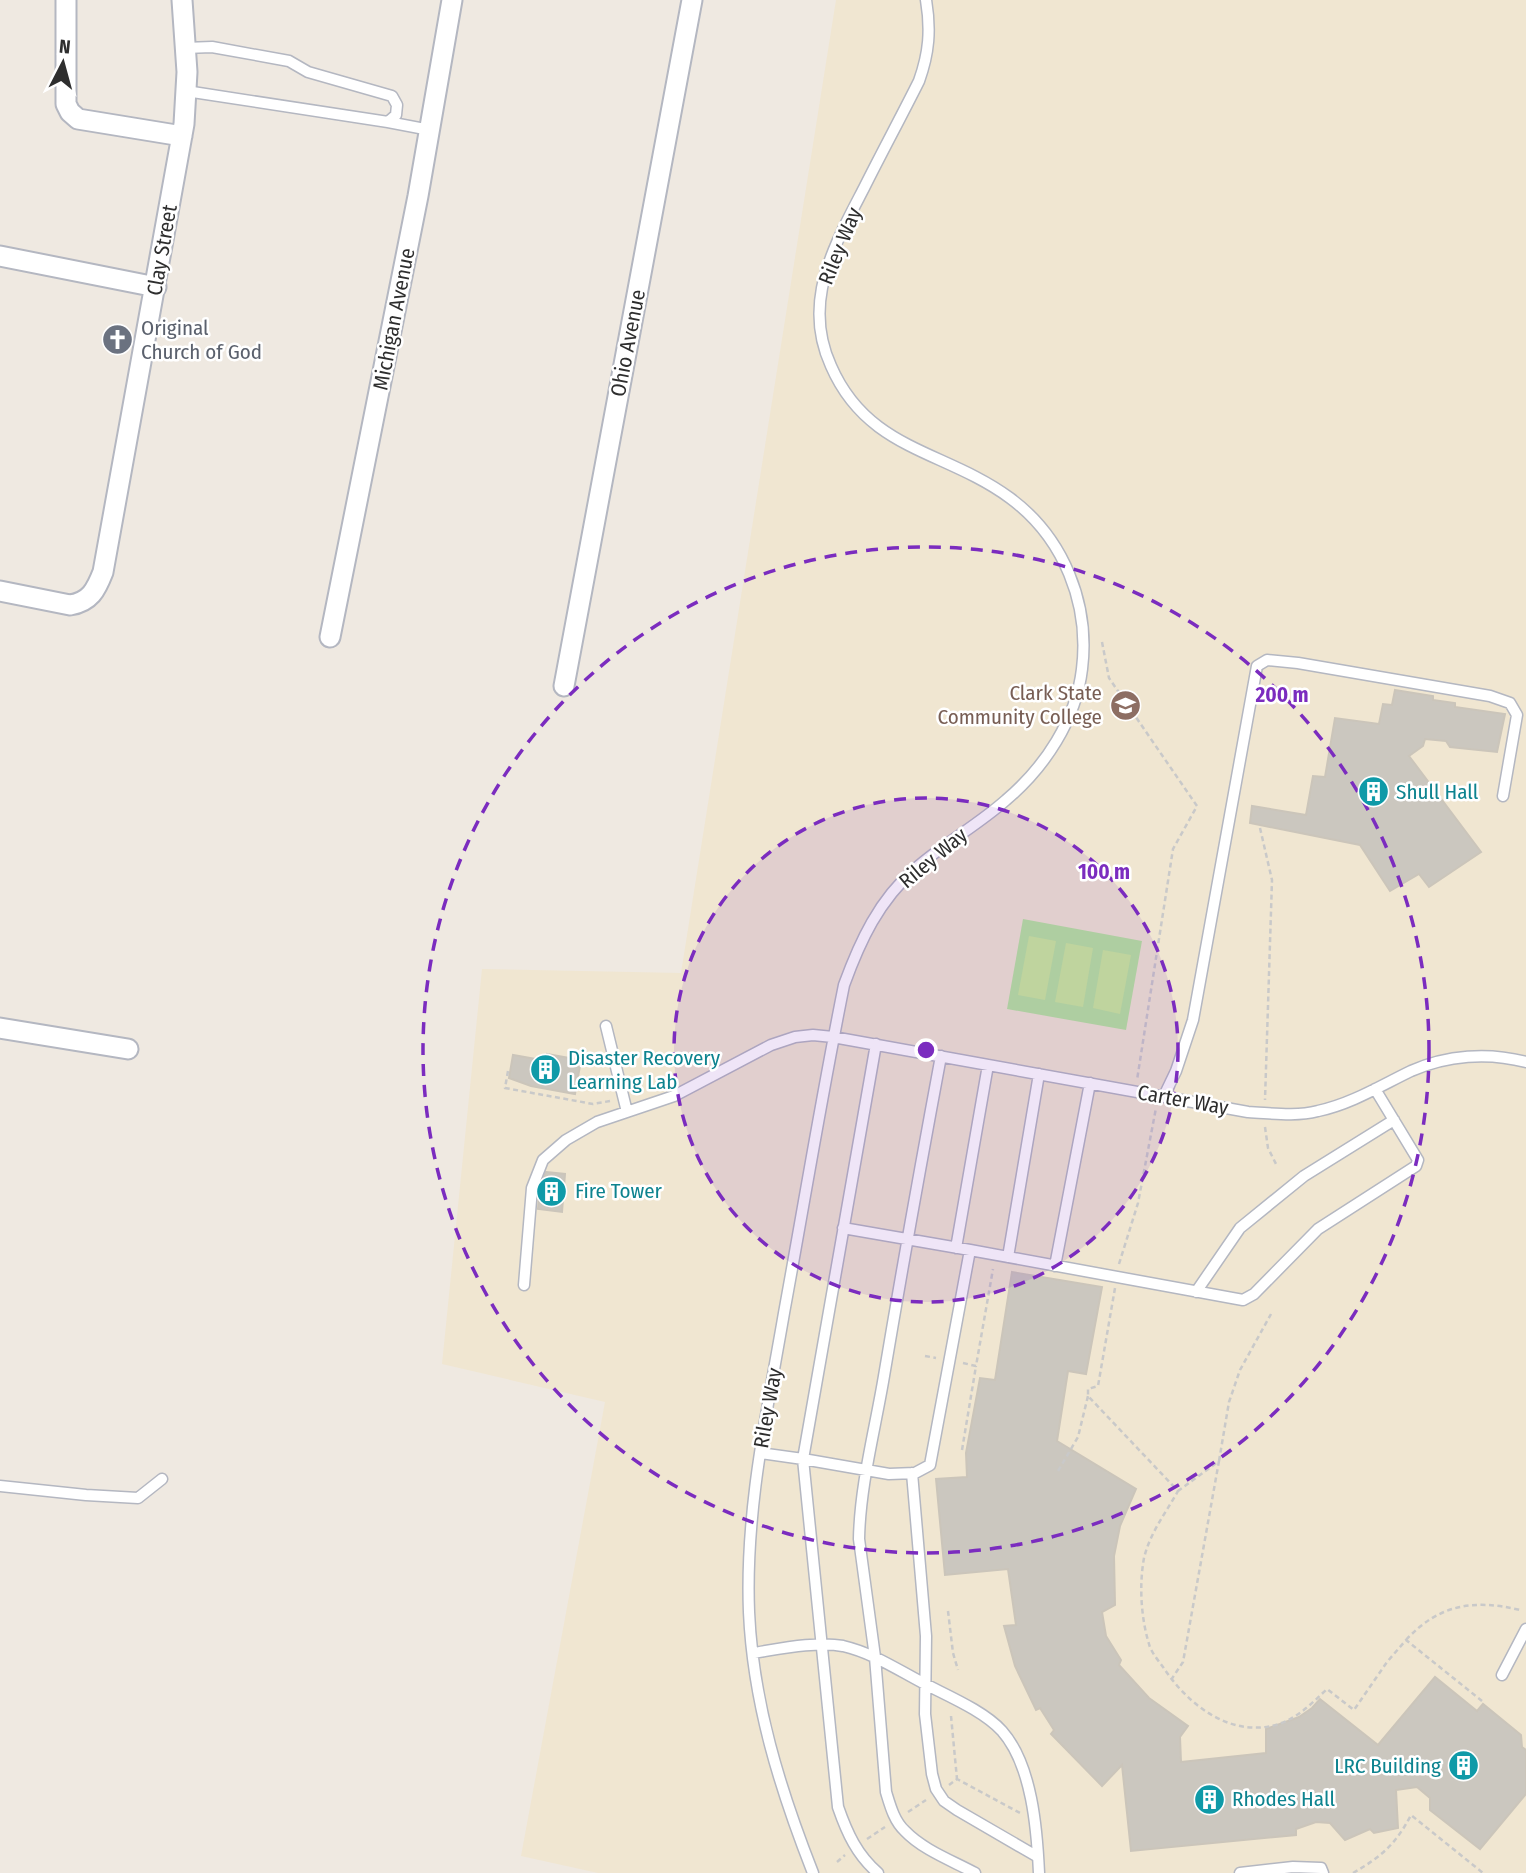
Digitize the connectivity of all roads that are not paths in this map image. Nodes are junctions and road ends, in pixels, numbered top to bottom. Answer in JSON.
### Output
{"nodes":[{"id":1,"x":66,"y":0,"type":"edge"},
{"id":2,"x":182,"y":0,"type":"edge"},
{"id":3,"x":452,"y":0,"type":"edge"},
{"id":4,"x":692,"y":0,"type":"edge"},
{"id":5,"x":926,"y":0,"type":"edge"},
{"id":6,"x":185,"y":48,"type":"junction"},
{"id":7,"x":186,"y":91,"type":"junction"},
{"id":8,"x":388,"y":122,"type":"junction"},
{"id":9,"x":430,"y":131,"type":"junction"},
{"id":10,"x":182,"y":136,"type":"junction"},
{"id":11,"x":0,"y":256,"type":"edge"},
{"id":12,"x":156,"y":287,"type":"junction"},
{"id":13,"x":0,"y":591,"type":"edge"},
{"id":14,"x":330,"y":637,"type":"dead end"},
{"id":15,"x":564,"y":686,"type":"dead end"},
{"id":16,"x":1503,"y":796,"type":"dead end"},
{"id":17,"x":606,"y":1026,"type":"dead end"},
{"id":18,"x":0,"y":1028,"type":"edge"},
{"id":19,"x":834,"y":1037,"type":"junction"},
{"id":20,"x":876,"y":1044,"type":"junction"},
{"id":21,"x":128,"y":1049,"type":"dead end"},
{"id":22,"x":941,"y":1056,"type":"junction"},
{"id":23,"x":1526,"y":1062,"type":"edge"},
{"id":24,"x":988,"y":1065,"type":"junction"},
{"id":25,"x":1039,"y":1074,"type":"junction"},
{"id":26,"x":1090,"y":1083,"type":"junction"},
{"id":27,"x":1375,"y":1089,"type":"junction"},
{"id":28,"x":1164,"y":1096,"type":"junction"},
{"id":29,"x":627,"y":1112,"type":"junction"},
{"id":30,"x":1394,"y":1120,"type":"junction"},
{"id":31,"x":843,"y":1228,"type":"junction"},
{"id":32,"x":907,"y":1239,"type":"junction"},
{"id":33,"x":956,"y":1248,"type":"junction"},
{"id":34,"x":970,"y":1250,"type":"junction"},
{"id":35,"x":1008,"y":1257,"type":"junction"},
{"id":36,"x":1055,"y":1266,"type":"junction"},
{"id":37,"x":524,"y":1285,"type":"dead end"},
{"id":38,"x":1196,"y":1292,"type":"junction"},
{"id":39,"x":760,"y":1452,"type":"junction"},
{"id":40,"x":803,"y":1459,"type":"junction"},
{"id":41,"x":868,"y":1471,"type":"junction"},
{"id":42,"x":912,"y":1473,"type":"junction"},
{"id":43,"x":162,"y":1479,"type":"dead end"},
{"id":44,"x":0,"y":1486,"type":"edge"},
{"id":45,"x":1526,"y":1629,"type":"edge"},
{"id":46,"x":820,"y":1646,"type":"junction"},
{"id":47,"x":753,"y":1653,"type":"junction"},
{"id":48,"x":875,"y":1657,"type":"junction"},
{"id":49,"x":1502,"y":1675,"type":"dead end"},
{"id":50,"x":925,"y":1684,"type":"junction"},
{"id":51,"x":1038,"y":1857,"type":"junction"},
{"id":52,"x":813,"y":1873,"type":"edge"},
{"id":53,"x":878,"y":1873,"type":"edge"},
{"id":54,"x":975,"y":1873,"type":"edge"},
{"id":55,"x":1039,"y":1873,"type":"edge"},
{"id":56,"x":1240,"y":1873,"type":"edge"},
{"id":57,"x":1323,"y":1873,"type":"edge"}],
"edges":[{"from":1,"to":10,"type":"street"},
{"from":2,"to":6,"type":"street","name":"Clay Street"},
{"from":3,"to":9,"type":"street","name":"Michigan Avenue"},
{"from":4,"to":15,"type":"street","name":"Ohio Avenue"},
{"from":5,"to":19,"type":"lane","name":"Riley Way"},
{"from":6,"to":7,"type":"street","name":"Clay Street"},
{"from":6,"to":8,"type":"lane"},
{"from":7,"to":8,"type":"lane"},
{"from":7,"to":10,"type":"street","name":"Clay Street"},
{"from":8,"to":9,"type":"lane"},
{"from":9,"to":14,"type":"street","name":"Michigan Avenue"},
{"from":10,"to":12,"type":"street","name":"Clay Street"},
{"from":11,"to":12,"type":"street"},
{"from":12,"to":13,"type":"street","name":"Clay Street"},
{"from":16,"to":28,"type":"lane"},
{"from":17,"to":29,"type":"lane"},
{"from":18,"to":21,"type":"street"},
{"from":19,"to":20,"type":"lane","name":"Carter Way"},
{"from":19,"to":29,"type":"lane","name":"Carter Way"},
{"from":19,"to":39,"type":"lane","name":"Riley Way"},
{"from":20,"to":22,"type":"lane","name":"Carter Way"},
{"from":20,"to":31,"type":"lane"},
{"from":22,"to":24,"type":"lane","name":"Carter Way"},
{"from":22,"to":32,"type":"lane"},
{"from":23,"to":27,"type":"lane","name":"Carter Way"},
{"from":24,"to":25,"type":"lane","name":"Carter Way"},
{"from":24,"to":33,"type":"lane"},
{"from":25,"to":26,"type":"lane","name":"Carter Way"},
{"from":25,"to":35,"type":"lane"},
{"from":26,"to":28,"type":"lane","name":"Carter Way"},
{"from":26,"to":36,"type":"lane"},
{"from":27,"to":28,"type":"lane","name":"Carter Way"},
{"from":27,"to":30,"type":"lane"},
{"from":29,"to":37,"type":"lane","name":"Carter Way"},
{"from":30,"to":38,"type":"lane"},
{"from":30,"to":38,"type":"lane"},
{"from":31,"to":32,"type":"lane"},
{"from":31,"to":40,"type":"lane"},
{"from":32,"to":33,"type":"lane"},
{"from":32,"to":41,"type":"lane"},
{"from":33,"to":34,"type":"lane"},
{"from":34,"to":35,"type":"lane"},
{"from":34,"to":42,"type":"lane"},
{"from":35,"to":36,"type":"lane"},
{"from":36,"to":38,"type":"lane"},
{"from":39,"to":40,"type":"lane"},
{"from":39,"to":47,"type":"lane","name":"Riley Way"},
{"from":40,"to":41,"type":"lane"},
{"from":40,"to":46,"type":"lane"},
{"from":41,"to":42,"type":"lane"},
{"from":41,"to":48,"type":"lane"},
{"from":42,"to":50,"type":"lane"},
{"from":43,"to":44,"type":"lane"},
{"from":45,"to":49,"type":"lane"},
{"from":46,"to":47,"type":"lane"},
{"from":46,"to":48,"type":"lane"},
{"from":46,"to":53,"type":"lane"},
{"from":47,"to":52,"type":"lane","name":"Riley Way"},
{"from":48,"to":50,"type":"lane"},
{"from":48,"to":54,"type":"lane"},
{"from":50,"to":51,"type":"lane"},
{"from":50,"to":51,"type":"lane"},
{"from":51,"to":55,"type":"lane"},
{"from":56,"to":57,"type":"lane"}]}
